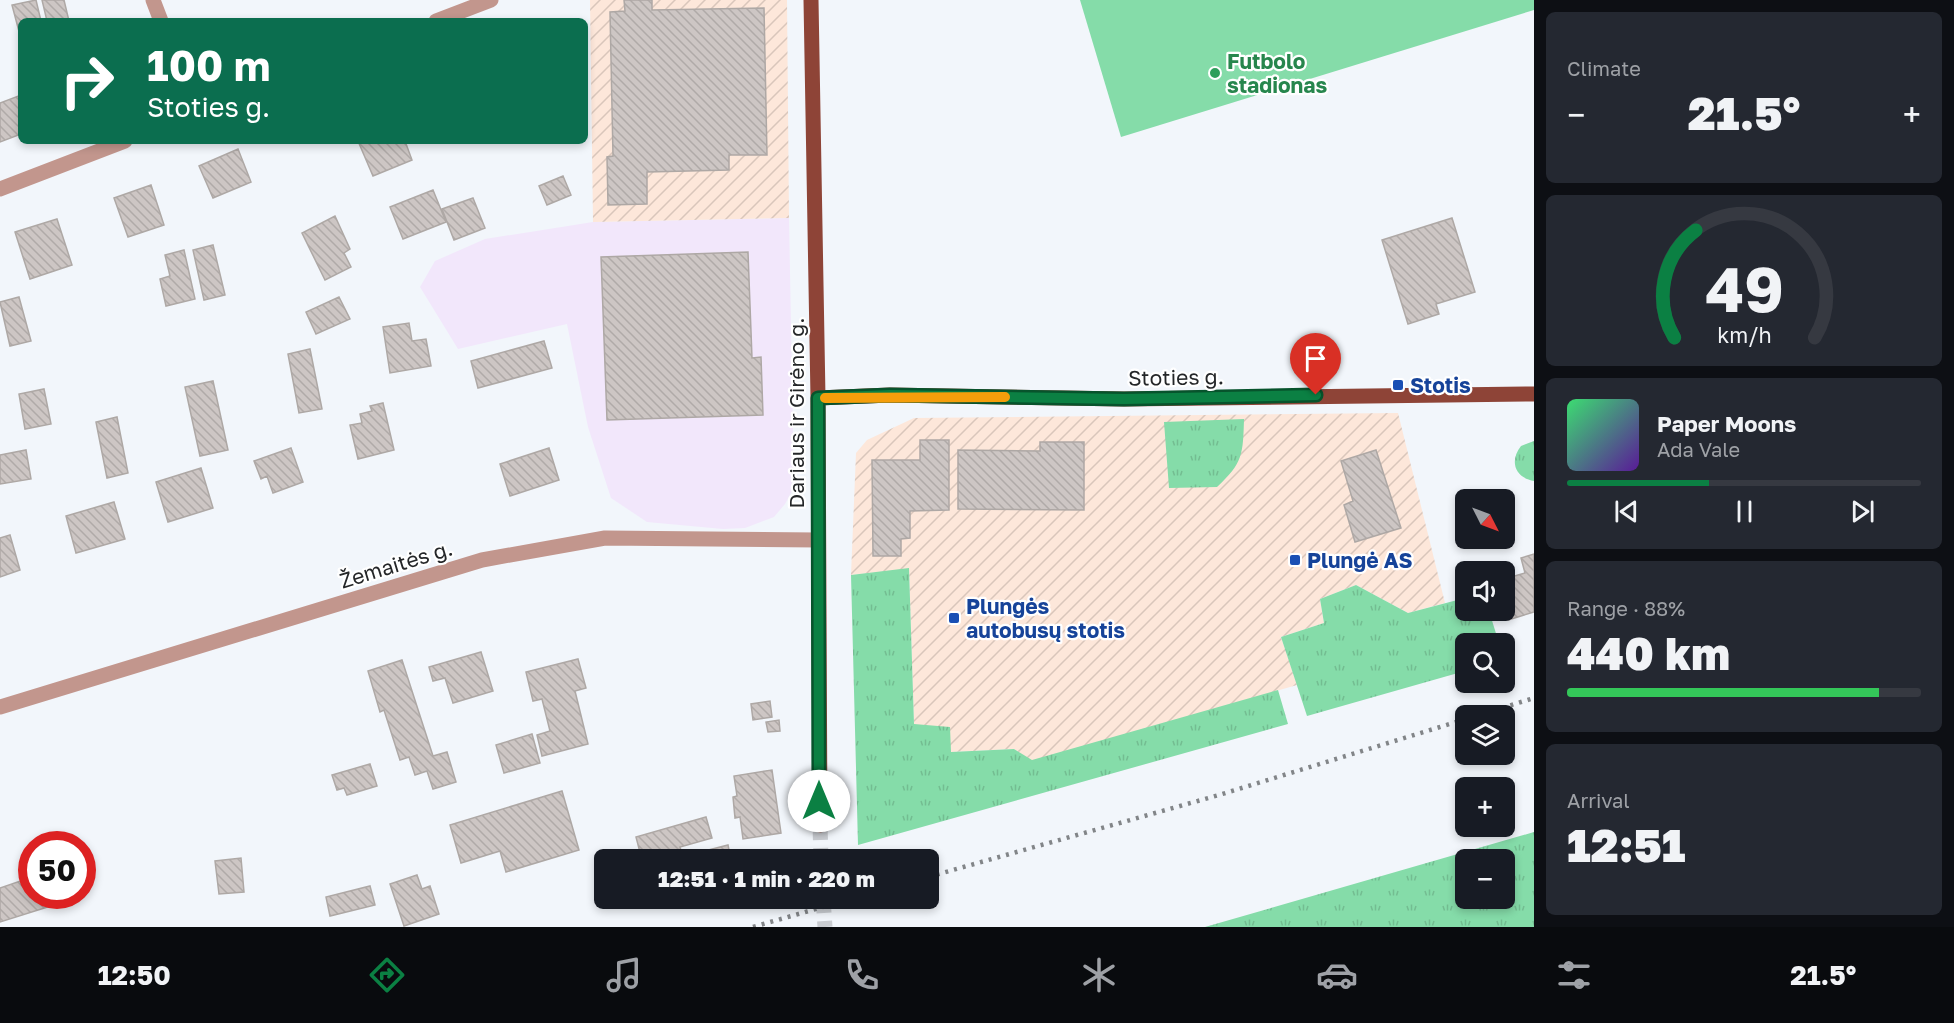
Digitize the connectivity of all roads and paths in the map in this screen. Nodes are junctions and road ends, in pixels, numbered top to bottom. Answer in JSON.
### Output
{"nodes":[{"id":1,"x":153,"y":0,"type":"edge"},
{"id":2,"x":491,"y":0,"type":"edge"},
{"id":3,"x":811,"y":0,"type":"edge"},
{"id":4,"x":160,"y":18,"type":"edge"},
{"id":5,"x":444,"y":18,"type":"edge"},
{"id":6,"x":117,"y":144,"type":"edge"},
{"id":7,"x":0,"y":189,"type":"edge"},
{"id":8,"x":1534,"y":394,"type":"edge"},
{"id":9,"x":818,"y":398,"type":"junction"},
{"id":10,"x":818,"y":540,"type":"junction"},
{"id":11,"x":0,"y":707,"type":"edge"},
{"id":12,"x":820,"y":825,"type":"tunnel mouth"}],
"edges":[{"from":1,"to":4,"type":"street"},
{"from":2,"to":5,"type":"street"},
{"from":3,"to":9,"type":"main road","name":"Dariaus ir Girėno g."},
{"from":6,"to":7,"type":"street"},
{"from":8,"to":9,"type":"main road","name":"Stoties g."},
{"from":9,"to":10,"type":"main road","name":"Dariaus ir Girėno g."},
{"from":10,"to":11,"type":"street","name":"Žemaitės g."},
{"from":10,"to":12,"type":"main road","name":"Dariaus ir Girėno g."}]}
